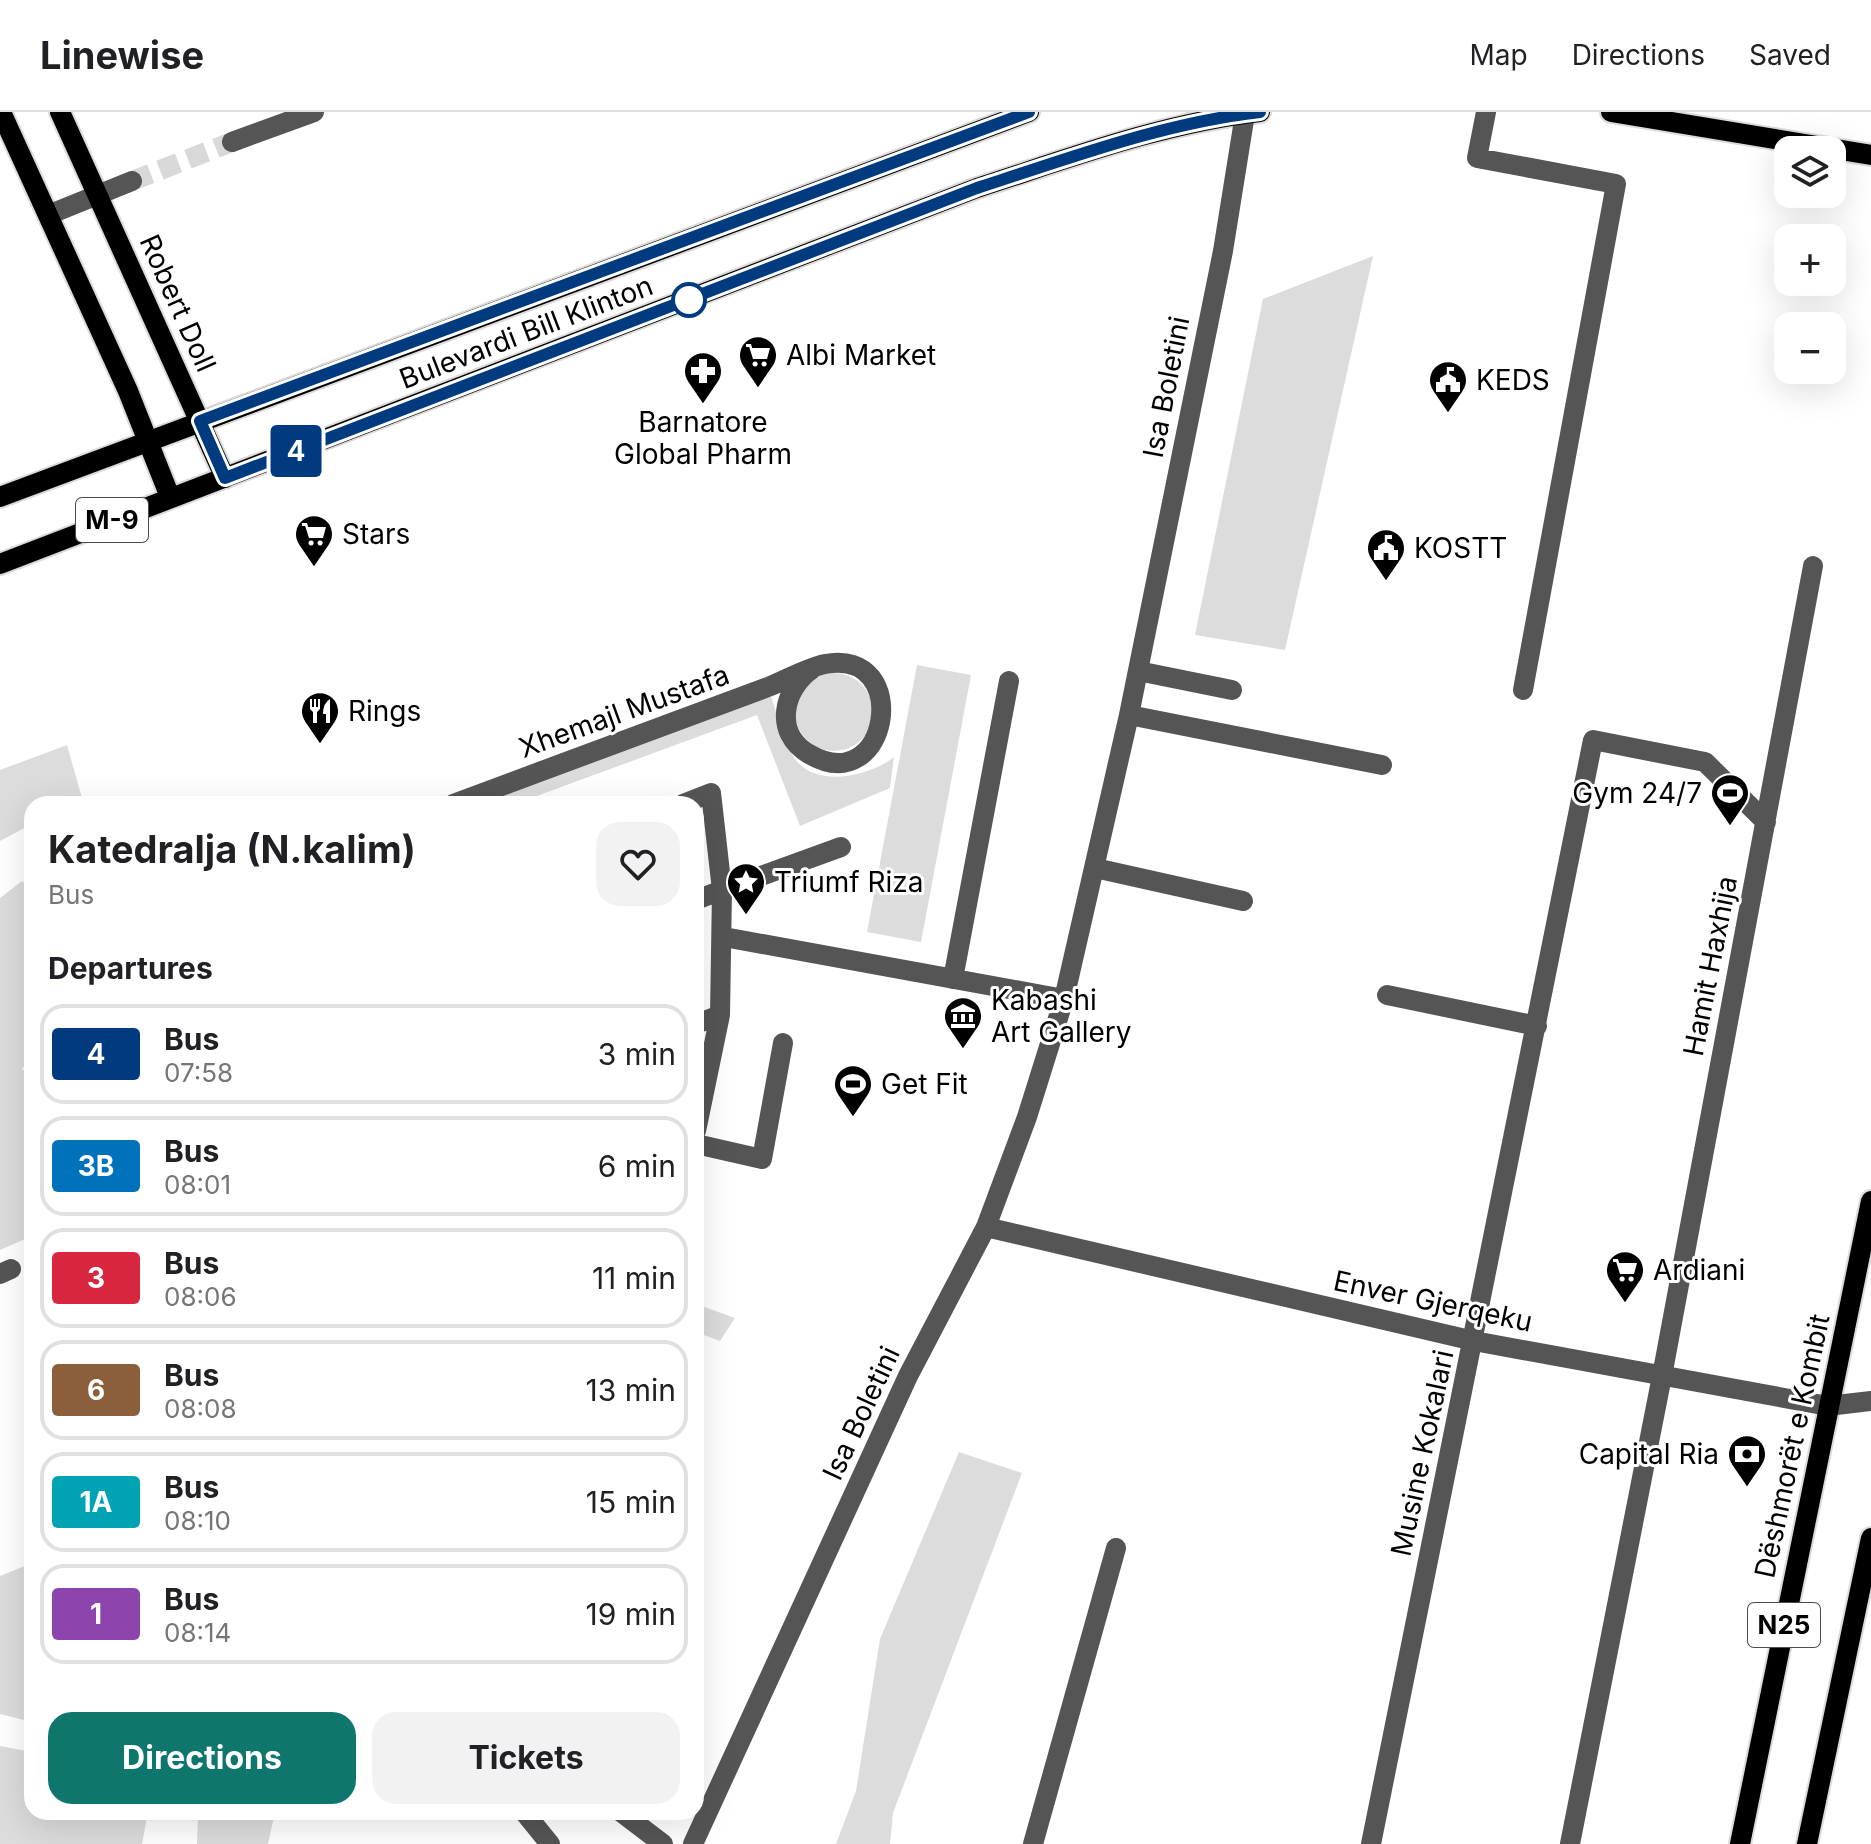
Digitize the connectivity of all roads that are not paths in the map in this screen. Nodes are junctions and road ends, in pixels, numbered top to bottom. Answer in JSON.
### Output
{"nodes":[{"id":1,"x":1,"y":112,"type":"edge"},
{"id":2,"x":60,"y":112,"type":"edge"},
{"id":3,"x":314,"y":112,"type":"edge"},
{"id":4,"x":1029,"y":112,"type":"edge"},
{"id":5,"x":1486,"y":112,"type":"edge"},
{"id":6,"x":1611,"y":112,"type":"edge"},
{"id":7,"x":1253,"y":113,"type":"edge"},
{"id":8,"x":232,"y":142,"type":"tunnel mouth"},
{"id":9,"x":1871,"y":155,"type":"edge"},
{"id":10,"x":132,"y":181,"type":"tunnel mouth"},
{"id":11,"x":99,"y":194,"type":"junction"},
{"id":12,"x":48,"y":215,"type":"junction"},
{"id":13,"x":200,"y":421,"type":"junction"},
{"id":14,"x":146,"y":440,"type":"junction"},
{"id":15,"x":225,"y":478,"type":"junction"},
{"id":16,"x":0,"y":497,"type":"edge"},
{"id":17,"x":170,"y":497,"type":"junction"},
{"id":18,"x":0,"y":564,"type":"edge"},
{"id":19,"x":1813,"y":566,"type":"dead end"},
{"id":20,"x":812,"y":669,"type":"junction"},
{"id":21,"x":1138,"y":671,"type":"junction"},
{"id":22,"x":1009,"y":681,"type":"dead end"},
{"id":23,"x":1232,"y":690,"type":"dead end"},
{"id":24,"x":1523,"y":690,"type":"dead end"},
{"id":25,"x":1129,"y":715,"type":"junction"},
{"id":26,"x":1382,"y":765,"type":"dead end"},
{"id":27,"x":474,"y":796,"type":"edge"},
{"id":28,"x":703,"y":796,"type":"edge"},
{"id":29,"x":1766,"y":822,"type":"junction"},
{"id":30,"x":841,"y":847,"type":"dead end"},
{"id":31,"x":1095,"y":868,"type":"junction"},
{"id":32,"x":722,"y":890,"type":"junction"},
{"id":33,"x":704,"y":897,"type":"edge"},
{"id":34,"x":1243,"y":901,"type":"dead end"},
{"id":35,"x":724,"y":937,"type":"junction"},
{"id":36,"x":953,"y":979,"type":"junction"},
{"id":37,"x":1387,"y":995,"type":"dead end"},
{"id":38,"x":1064,"y":999,"type":"junction"},
{"id":39,"x":720,"y":1015,"type":"junction"},
{"id":40,"x":704,"y":1021,"type":"edge"},
{"id":41,"x":1537,"y":1026,"type":"junction"},
{"id":42,"x":783,"y":1043,"type":"dead end"},
{"id":43,"x":704,"y":1092,"type":"edge"},
{"id":44,"x":704,"y":1146,"type":"edge"},
{"id":45,"x":1871,"y":1201,"type":"edge"},
{"id":46,"x":986,"y":1227,"type":"junction"},
{"id":47,"x":1474,"y":1341,"type":"junction"},
{"id":48,"x":1662,"y":1376,"type":"junction"},
{"id":49,"x":1871,"y":1401,"type":"edge"},
{"id":50,"x":1828,"y":1406,"type":"junction"},
{"id":51,"x":1871,"y":1538,"type":"edge"},
{"id":52,"x":1116,"y":1548,"type":"dead end"},
{"id":53,"x":530,"y":1820,"type":"edge"},
{"id":54,"x":632,"y":1820,"type":"edge"},
{"id":55,"x":550,"y":1844,"type":"edge"},
{"id":56,"x":663,"y":1844,"type":"edge"},
{"id":57,"x":693,"y":1844,"type":"edge"},
{"id":58,"x":1033,"y":1844,"type":"edge"},
{"id":59,"x":1371,"y":1844,"type":"edge"},
{"id":60,"x":1570,"y":1844,"type":"edge"},
{"id":61,"x":1740,"y":1844,"type":"edge"},
{"id":62,"x":1807,"y":1844,"type":"edge"}],
"edges":[{"from":1,"to":12,"type":"main road"},
{"from":2,"to":11,"type":"main road","name":"Robert Doll"},
{"from":3,"to":8,"type":"street"},
{"from":4,"to":13,"type":"main road","name":"Bulevardi Bill Klinton","number":"M-9"},
{"from":5,"to":24,"type":"street"},
{"from":6,"to":9,"type":"main road"},
{"from":7,"to":15,"type":"main road","name":"Bulevardi Bill Klinton","number":"M-9"},
{"from":7,"to":21,"type":"street","name":"Isa Boletini"},
{"from":10,"to":11,"type":"street"},
{"from":11,"to":12,"type":"street"},
{"from":11,"to":13,"type":"main road","name":"Robert Doll"},
{"from":12,"to":14,"type":"main road"},
{"from":13,"to":14,"type":"main road","name":"Bulevardi Bill Klinton","number":"M-9"},
{"from":13,"to":15,"type":"main road","name":"Robert Doll"},
{"from":14,"to":16,"type":"main road","name":"Bulevardi Bill Klinton","number":"M-9"},
{"from":14,"to":17,"type":"main road"},
{"from":15,"to":17,"type":"main road","name":"Bulevardi Bill Klinton","number":"M-9"},
{"from":17,"to":18,"type":"main road","name":"Bulevardi Bill Klinton","number":"M-9"},
{"from":19,"to":29,"type":"street","name":"Hamit Haxhija"},
{"from":20,"to":20,"type":"street","name":"Xhemajl Mustafa"},
{"from":20,"to":27,"type":"street","name":"Xhemajl Mustafa"},
{"from":21,"to":23,"type":"street"},
{"from":21,"to":25,"type":"street","name":"Isa Boletini"},
{"from":22,"to":36,"type":"street"},
{"from":25,"to":26,"type":"street"},
{"from":25,"to":31,"type":"street","name":"Isa Boletini"},
{"from":28,"to":32,"type":"street"},
{"from":29,"to":41,"type":"street","name":"Musine Kokalari"},
{"from":29,"to":48,"type":"street","name":"Hamit Haxhija"},
{"from":30,"to":32,"type":"street"},
{"from":31,"to":34,"type":"street"},
{"from":31,"to":38,"type":"street","name":"Isa Boletini"},
{"from":32,"to":33,"type":"street"},
{"from":32,"to":35,"type":"street"},
{"from":35,"to":36,"type":"street"},
{"from":35,"to":39,"type":"street"},
{"from":36,"to":38,"type":"street"},
{"from":37,"to":41,"type":"street"},
{"from":38,"to":46,"type":"street","name":"Isa Boletini"},
{"from":39,"to":40,"type":"street"},
{"from":39,"to":43,"type":"street"},
{"from":41,"to":47,"type":"street","name":"Musine Kokalari"},
{"from":42,"to":44,"type":"street"},
{"from":45,"to":50,"type":"main road","name":"Dëshmorët e Kombit","number":"N25"},
{"from":46,"to":47,"type":"street","name":"Enver Gjerqeku"},
{"from":46,"to":57,"type":"street","name":"Isa Boletini"},
{"from":47,"to":48,"type":"street","name":"Enver Gjerqeku"},
{"from":47,"to":59,"type":"street","name":"Musine Kokalari"},
{"from":48,"to":50,"type":"street","name":"Enver Gjerqeku"},
{"from":48,"to":60,"type":"street","name":"Hamit Haxhija"},
{"from":49,"to":50,"type":"street","name":"Enver Gjerqeku"},
{"from":50,"to":61,"type":"main road","name":"Dëshmorët e Kombit","number":"N25"},
{"from":51,"to":62,"type":"main road","number":"N25"},
{"from":52,"to":58,"type":"street"},
{"from":53,"to":55,"type":"street"},
{"from":54,"to":56,"type":"street"}]}
